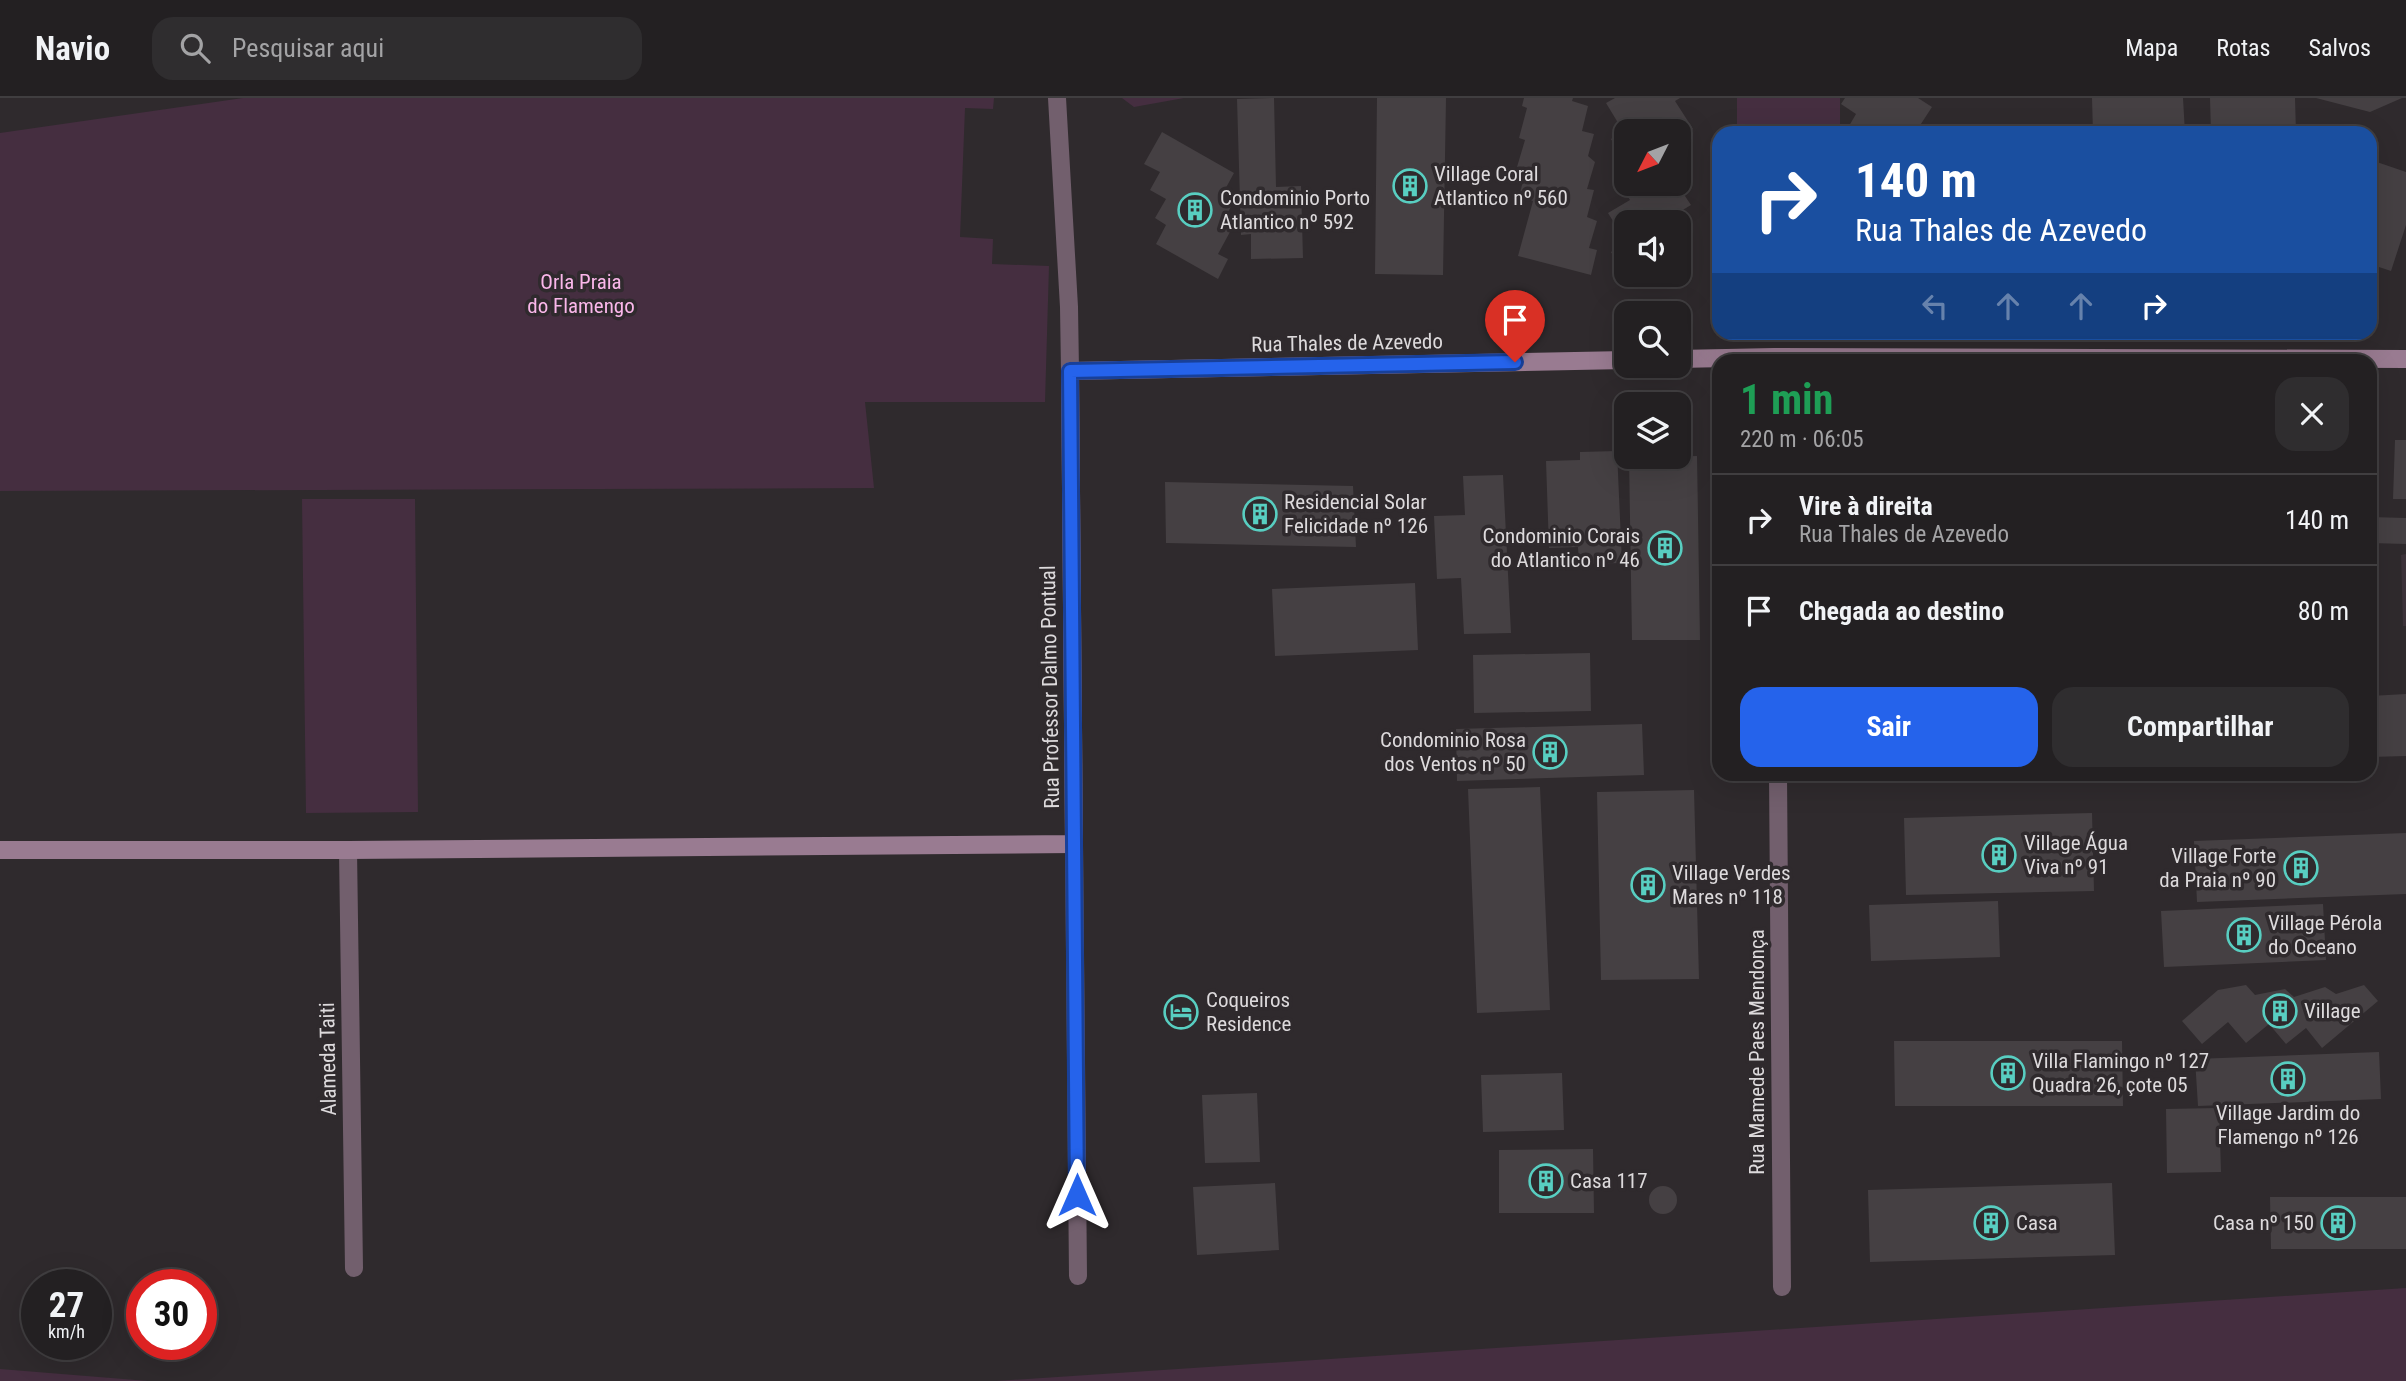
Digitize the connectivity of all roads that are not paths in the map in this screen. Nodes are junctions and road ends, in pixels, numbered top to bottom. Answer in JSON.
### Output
{"nodes":[{"id":1,"x":1057,"y":98,"type":"edge"},
{"id":2,"x":1691,"y":359,"type":"edge"},
{"id":3,"x":1712,"y":359,"type":"edge"},
{"id":4,"x":2377,"y":359,"type":"edge"},
{"id":5,"x":2406,"y":359,"type":"edge"},
{"id":6,"x":1614,"y":360,"type":"edge"},
{"id":7,"x":1070,"y":371,"type":"junction"},
{"id":8,"x":1778,"y":781,"type":"edge"},
{"id":9,"x":1074,"y":844,"type":"junction"},
{"id":10,"x":0,"y":850,"type":"edge"},
{"id":11,"x":348,"y":850,"type":"junction"},
{"id":12,"x":354,"y":1268,"type":"dead end"},
{"id":13,"x":1078,"y":1276,"type":"dead end"},
{"id":14,"x":1782,"y":1287,"type":"dead end"}],
"edges":[{"from":1,"to":7,"type":"street","name":"Rua Professor Dalmo Pontual"},
{"from":2,"to":3,"type":"street"},
{"from":4,"to":5,"type":"street"},
{"from":6,"to":7,"type":"street","name":"Rua Thales de Azevedo"},
{"from":7,"to":9,"type":"street","name":"Rua Professor Dalmo Pontual"},
{"from":8,"to":14,"type":"street","name":"Rua Mamede Paes Mendonça"},
{"from":9,"to":11,"type":"street"},
{"from":9,"to":13,"type":"street","name":"Rua Professor Dalmo Pontual"},
{"from":10,"to":11,"type":"street"},
{"from":11,"to":12,"type":"street","name":"Alameda Taiti"}]}
